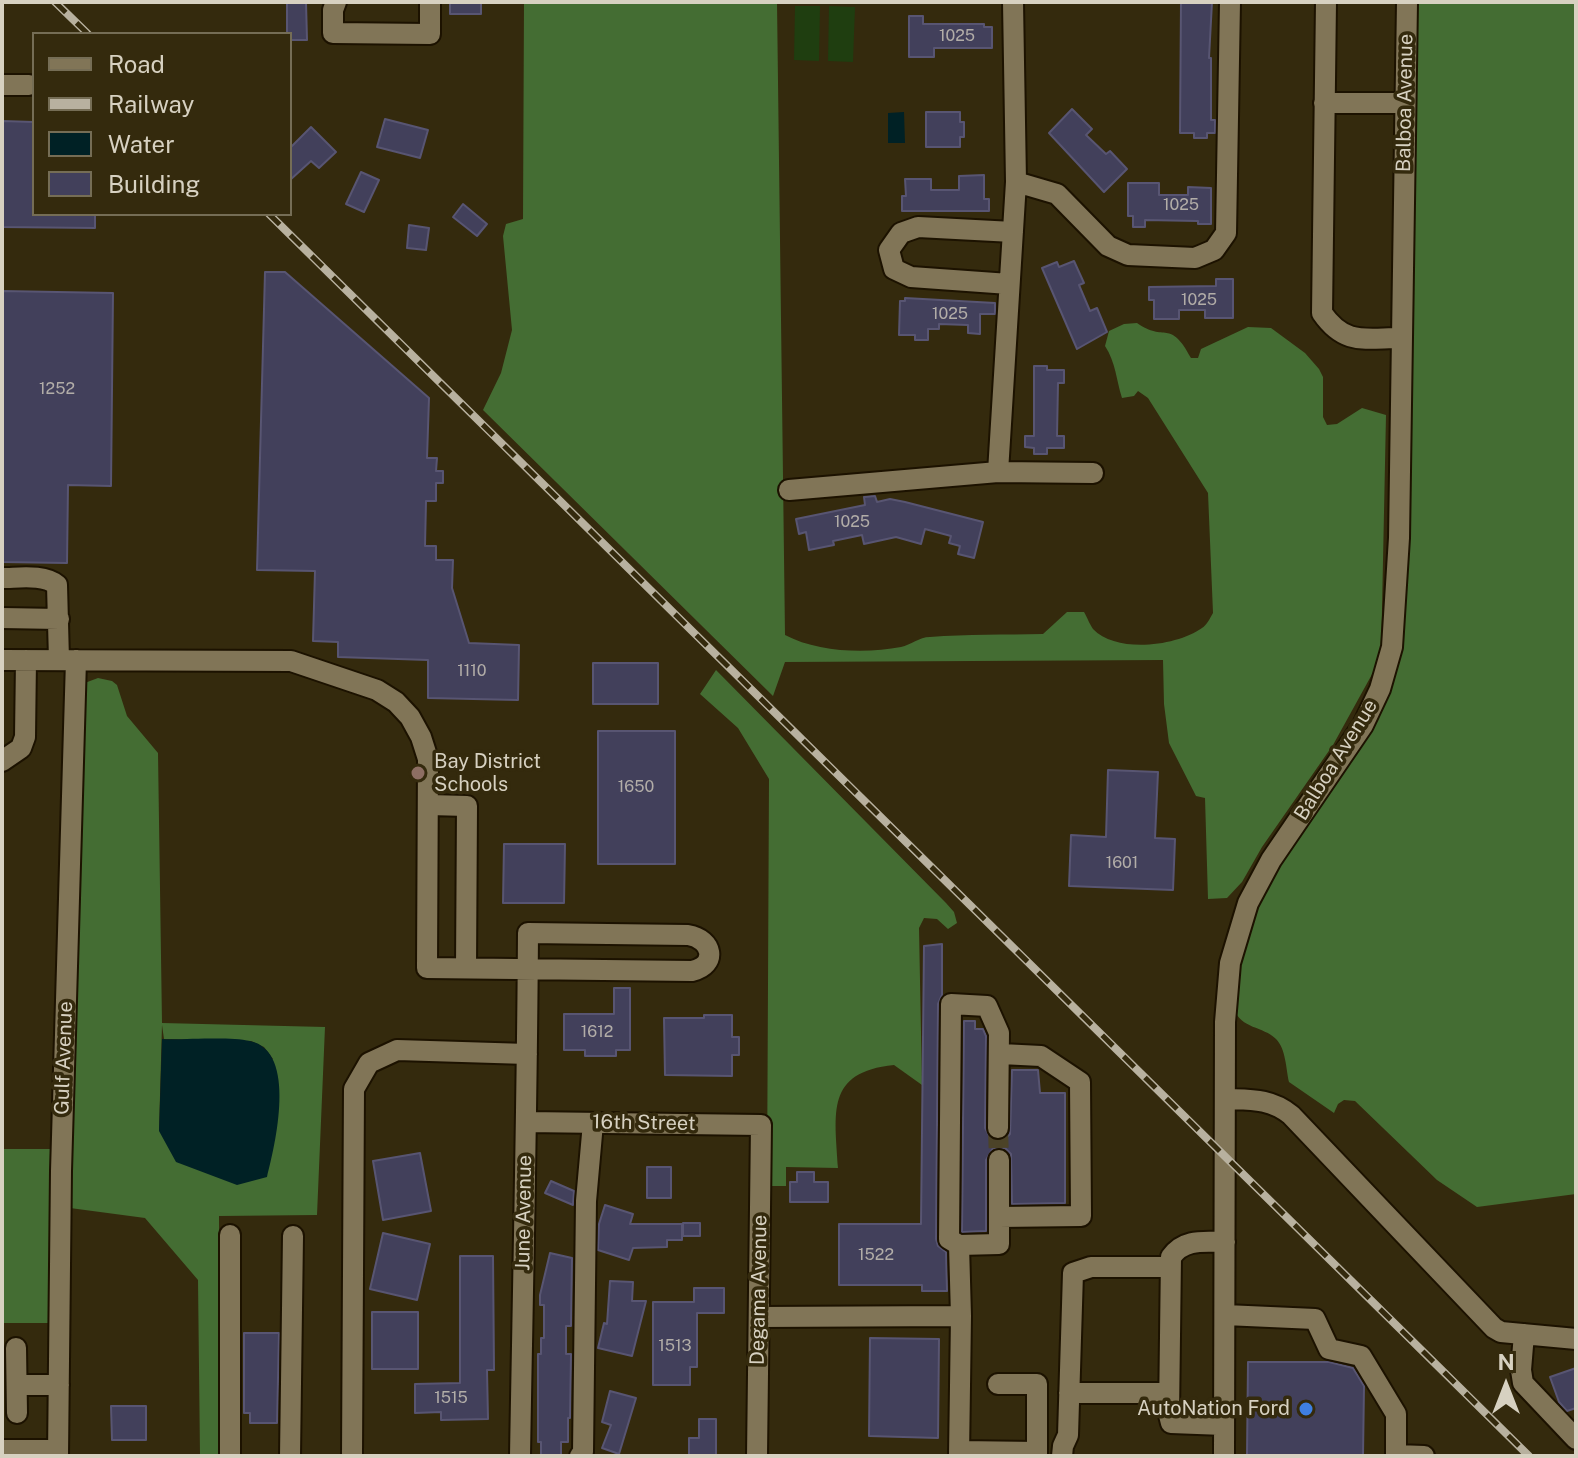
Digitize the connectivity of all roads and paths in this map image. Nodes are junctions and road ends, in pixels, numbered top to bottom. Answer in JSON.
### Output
{"nodes":[{"id":1,"x":336,"y":2,"type":"edge"},
{"id":2,"x":430,"y":2,"type":"edge"},
{"id":3,"x":1013,"y":2,"type":"edge"},
{"id":4,"x":1230,"y":2,"type":"edge"},
{"id":5,"x":1326,"y":2,"type":"edge"},
{"id":6,"x":1407,"y":2,"type":"edge"},
{"id":7,"x":2,"y":85,"type":"edge"},
{"id":8,"x":29,"y":85,"type":"dead end"},
{"id":9,"x":1324,"y":103,"type":"junction"},
{"id":10,"x":1405,"y":103,"type":"junction"},
{"id":11,"x":1016,"y":182,"type":"junction"},
{"id":12,"x":1013,"y":232,"type":"junction"},
{"id":13,"x":1009,"y":284,"type":"junction"},
{"id":14,"x":1401,"y":338,"type":"junction"},
{"id":15,"x":998,"y":472,"type":"junction"},
{"id":16,"x":1093,"y":473,"type":"dead end"},
{"id":17,"x":789,"y":490,"type":"dead end"},
{"id":18,"x":2,"y":578,"type":"edge"},
{"id":19,"x":2,"y":618,"type":"edge"},
{"id":20,"x":59,"y":619,"type":"junction"},
{"id":21,"x":2,"y":660,"type":"edge"},
{"id":22,"x":26,"y":660,"type":"junction"},
{"id":23,"x":68,"y":660,"type":"junction"},
{"id":24,"x":2,"y":761,"type":"edge"},
{"id":25,"x":429,"y":805,"type":"junction"},
{"id":26,"x":608,"y":934,"type":"junction"},
{"id":27,"x":466,"y":968,"type":"junction"},
{"id":28,"x":528,"y":970,"type":"junction"},
{"id":29,"x":608,"y":970,"type":"junction"},
{"id":30,"x":527,"y":1054,"type":"junction"},
{"id":31,"x":1001,"y":1054,"type":"junction"},
{"id":32,"x":1225,"y":1099,"type":"junction"},
{"id":33,"x":526,"y":1122,"type":"junction"},
{"id":34,"x":593,"y":1123,"type":"junction"},
{"id":35,"x":761,"y":1125,"type":"joint"},
{"id":36,"x":998,"y":1128,"type":"tunnel mouth"},
{"id":37,"x":999,"y":1160,"type":"tunnel mouth"},
{"id":38,"x":999,"y":1217,"type":"junction"},
{"id":39,"x":230,"y":1235,"type":"dead end"},
{"id":40,"x":293,"y":1236,"type":"dead end"},
{"id":41,"x":1225,"y":1242,"type":"junction"},
{"id":42,"x":959,"y":1245,"type":"junction"},
{"id":43,"x":1170,"y":1267,"type":"junction"},
{"id":44,"x":1225,"y":1315,"type":"junction"},
{"id":45,"x":961,"y":1316,"type":"junction"},
{"id":46,"x":759,"y":1317,"type":"junction"},
{"id":47,"x":1524,"y":1334,"type":"junction"},
{"id":48,"x":1576,"y":1339,"type":"edge"},
{"id":49,"x":16,"y":1348,"type":"dead end"},
{"id":50,"x":998,"y":1384,"type":"dead end"},
{"id":51,"x":17,"y":1385,"type":"junction"},
{"id":52,"x":59,"y":1385,"type":"junction"},
{"id":53,"x":1069,"y":1393,"type":"junction"},
{"id":54,"x":1169,"y":1393,"type":"junction"},
{"id":55,"x":17,"y":1413,"type":"dead end"},
{"id":56,"x":1224,"y":1425,"type":"junction"},
{"id":57,"x":1576,"y":1439,"type":"edge"},
{"id":58,"x":2,"y":1450,"type":"edge"},
{"id":59,"x":31,"y":1453,"type":"edge"},
{"id":60,"x":58,"y":1453,"type":"edge"},
{"id":61,"x":959,"y":1454,"type":"edge"},
{"id":62,"x":1037,"y":1454,"type":"edge"},
{"id":63,"x":230,"y":1456,"type":"edge"},
{"id":64,"x":290,"y":1456,"type":"edge"},
{"id":65,"x":352,"y":1456,"type":"edge"},
{"id":66,"x":520,"y":1456,"type":"edge"},
{"id":67,"x":580,"y":1456,"type":"edge"},
{"id":68,"x":757,"y":1456,"type":"edge"},
{"id":69,"x":1062,"y":1456,"type":"edge"},
{"id":70,"x":1224,"y":1456,"type":"edge"},
{"id":71,"x":1396,"y":1456,"type":"edge"},
{"id":72,"x":1424,"y":1456,"type":"edge"}],
"edges":[{"from":1,"to":2,"type":"street"},
{"from":3,"to":11,"type":"street"},
{"from":4,"to":11,"type":"street"},
{"from":5,"to":9,"type":"street"},
{"from":6,"to":10,"type":"street","name":"Balboa Avenue"},
{"from":7,"to":8,"type":"street"},
{"from":9,"to":10,"type":"street"},
{"from":9,"to":14,"type":"street"},
{"from":10,"to":14,"type":"street","name":"Balboa Avenue"},
{"from":11,"to":12,"type":"street"},
{"from":12,"to":13,"type":"street"},
{"from":12,"to":13,"type":"street"},
{"from":13,"to":15,"type":"street"},
{"from":14,"to":32,"type":"street","name":"Balboa Avenue"},
{"from":15,"to":16,"type":"street"},
{"from":15,"to":17,"type":"street"},
{"from":18,"to":20,"type":"street","name":"Gulf Avenue"},
{"from":19,"to":20,"type":"street"},
{"from":20,"to":23,"type":"street","name":"Gulf Avenue"},
{"from":21,"to":22,"type":"street"},
{"from":22,"to":23,"type":"street"},
{"from":22,"to":24,"type":"street"},
{"from":23,"to":25,"type":"street"},
{"from":23,"to":52,"type":"street","name":"Gulf Avenue"},
{"from":25,"to":27,"type":"street"},
{"from":25,"to":27,"type":"street"},
{"from":26,"to":28,"type":"street","name":"June Avenue"},
{"from":26,"to":29,"type":"street"},
{"from":26,"to":29,"type":"street"},
{"from":27,"to":28,"type":"street"},
{"from":28,"to":29,"type":"street"},
{"from":28,"to":30,"type":"street","name":"June Avenue"},
{"from":30,"to":33,"type":"street","name":"June Avenue"},
{"from":30,"to":65,"type":"street"},
{"from":31,"to":36,"type":"street"},
{"from":31,"to":38,"type":"street"},
{"from":31,"to":42,"type":"street"},
{"from":32,"to":41,"type":"street","name":"Balboa Avenue"},
{"from":32,"to":47,"type":"street"},
{"from":33,"to":34,"type":"street","name":"16th Street"},
{"from":33,"to":66,"type":"street","name":"June Avenue"},
{"from":34,"to":35,"type":"street","name":"16th Street"},
{"from":34,"to":67,"type":"street"},
{"from":35,"to":46,"type":"street","name":"Degama Avenue"},
{"from":37,"to":38,"type":"street"},
{"from":38,"to":42,"type":"street"},
{"from":39,"to":63,"type":"street"},
{"from":40,"to":64,"type":"street"},
{"from":41,"to":43,"type":"street"},
{"from":41,"to":44,"type":"street","name":"Balboa Avenue"},
{"from":42,"to":45,"type":"street"},
{"from":43,"to":53,"type":"street"},
{"from":43,"to":54,"type":"street"},
{"from":44,"to":56,"type":"street","name":"Balboa Avenue"},
{"from":44,"to":71,"type":"street"},
{"from":45,"to":46,"type":"street"},
{"from":45,"to":61,"type":"street"},
{"from":46,"to":68,"type":"street","name":"Degama Avenue"},
{"from":47,"to":48,"type":"street"},
{"from":47,"to":57,"type":"street"},
{"from":49,"to":51,"type":"street"},
{"from":50,"to":62,"type":"street"},
{"from":51,"to":52,"type":"street"},
{"from":51,"to":55,"type":"street"},
{"from":52,"to":60,"type":"street","name":"Gulf Avenue"},
{"from":53,"to":54,"type":"street"},
{"from":53,"to":69,"type":"street"},
{"from":54,"to":56,"type":"street"},
{"from":56,"to":70,"type":"street","name":"Balboa Avenue"},
{"from":58,"to":59,"type":"street"},
{"from":59,"to":60,"type":"street"},
{"from":61,"to":62,"type":"street"},
{"from":71,"to":72,"type":"street"}]}
